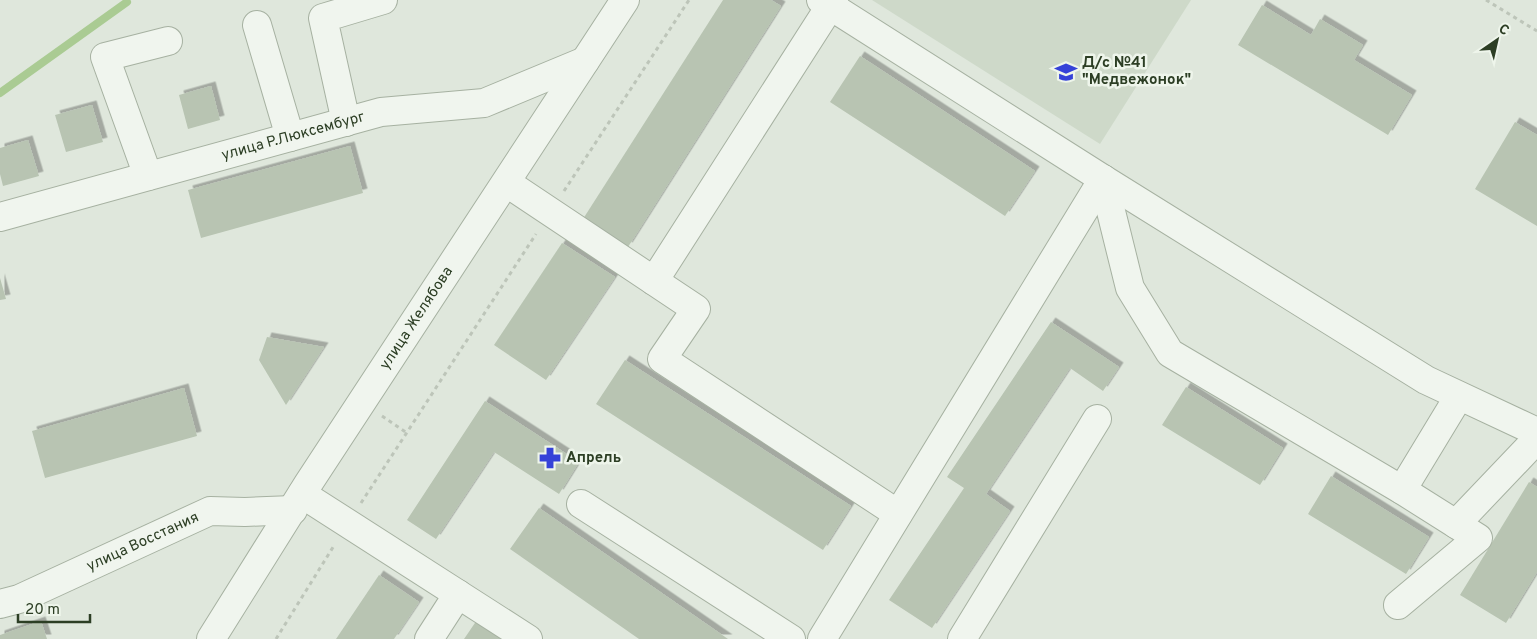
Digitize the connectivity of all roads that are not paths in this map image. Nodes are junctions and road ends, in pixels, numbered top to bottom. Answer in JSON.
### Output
{"nodes":[{"id":1,"x":383,"y":0,"type":"edge"},
{"id":2,"x":626,"y":0,"type":"edge"},
{"id":3,"x":828,"y":2,"type":"edge"},
{"id":4,"x":257,"y":24,"type":"dead end"},
{"id":5,"x":168,"y":41,"type":"dead end"},
{"id":6,"x":585,"y":61,"type":"junction"},
{"id":7,"x":346,"y":122,"type":"junction"},
{"id":8,"x":290,"y":137,"type":"junction"},
{"id":9,"x":148,"y":176,"type":"junction"},
{"id":10,"x":1103,"y":179,"type":"junction"},
{"id":11,"x":507,"y":183,"type":"junction"},
{"id":12,"x":0,"y":217,"type":"edge"},
{"id":13,"x":654,"y":281,"type":"junction"},
{"id":14,"x":1459,"y":396,"type":"junction"},
{"id":15,"x":1097,"y":419,"type":"dead end"},
{"id":16,"x":1537,"y":432,"type":"edge"},
{"id":17,"x":1537,"y":439,"type":"edge"},
{"id":18,"x":1402,"y":490,"type":"junction"},
{"id":19,"x":298,"y":502,"type":"junction"},
{"id":20,"x":581,"y":504,"type":"dead end"},
{"id":21,"x":898,"y":514,"type":"junction"},
{"id":22,"x":1456,"y":524,"type":"junction"},
{"id":23,"x":458,"y":594,"type":"junction"},
{"id":24,"x":0,"y":604,"type":"edge"},
{"id":25,"x":1398,"y":605,"type":"dead end"},
{"id":26,"x":211,"y":639,"type":"edge"},
{"id":27,"x":429,"y":639,"type":"edge"},
{"id":28,"x":528,"y":639,"type":"edge"},
{"id":29,"x":791,"y":639,"type":"edge"},
{"id":30,"x":822,"y":639,"type":"edge"},
{"id":31,"x":962,"y":639,"type":"edge"}],
"edges":[{"from":1,"to":7,"type":"street"},
{"from":2,"to":6,"type":"street","name":"улица Желябова"},
{"from":3,"to":10,"type":"street"},
{"from":3,"to":13,"type":"street"},
{"from":4,"to":8,"type":"street"},
{"from":5,"to":9,"type":"street"},
{"from":6,"to":7,"type":"street","name":"улица Р.Люксембург"},
{"from":6,"to":11,"type":"street","name":"улица Желябова"},
{"from":7,"to":8,"type":"street","name":"улица Р.Люксембург"},
{"from":8,"to":9,"type":"street","name":"улица Р.Люксембург"},
{"from":9,"to":12,"type":"street","name":"улица Р.Люксембург"},
{"from":10,"to":14,"type":"street"},
{"from":10,"to":18,"type":"street"},
{"from":10,"to":21,"type":"street"},
{"from":11,"to":13,"type":"street"},
{"from":11,"to":19,"type":"street","name":"улица Желябова"},
{"from":13,"to":21,"type":"street"},
{"from":14,"to":16,"type":"street"},
{"from":14,"to":18,"type":"street"},
{"from":15,"to":31,"type":"street"},
{"from":17,"to":22,"type":"street"},
{"from":18,"to":22,"type":"street"},
{"from":19,"to":23,"type":"street"},
{"from":19,"to":24,"type":"street","name":"улица Восстания"},
{"from":19,"to":26,"type":"street","name":"улица Желябова"},
{"from":20,"to":29,"type":"street"},
{"from":21,"to":30,"type":"street"},
{"from":22,"to":25,"type":"street"},
{"from":23,"to":27,"type":"street"},
{"from":23,"to":28,"type":"street"}]}
